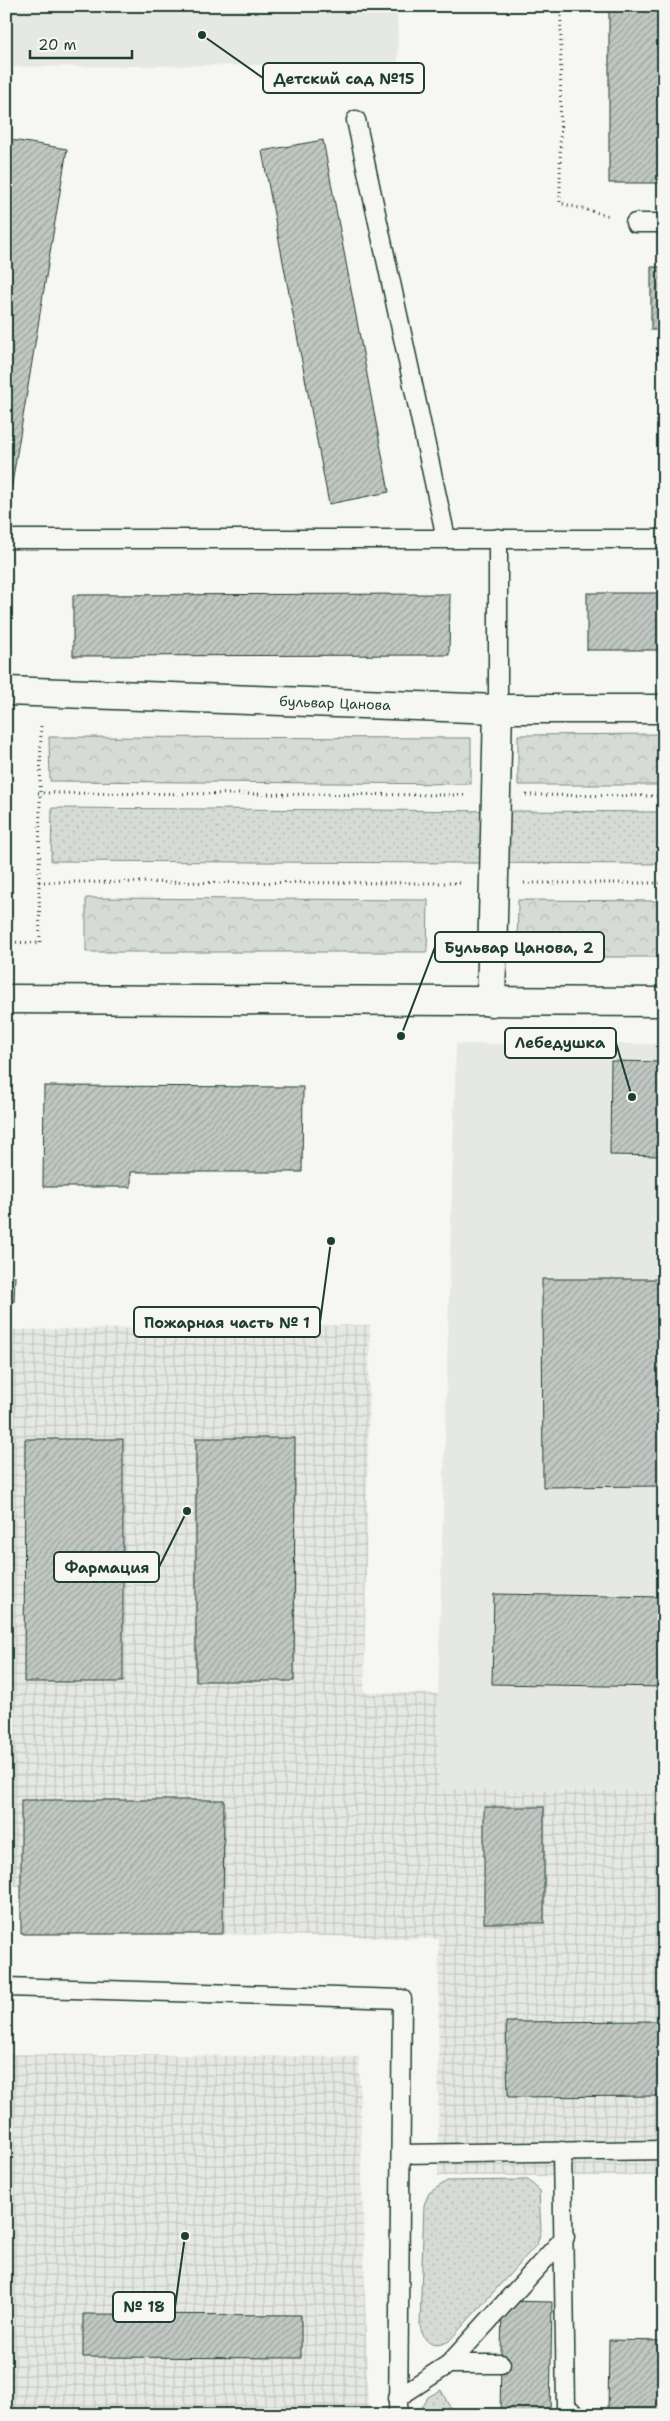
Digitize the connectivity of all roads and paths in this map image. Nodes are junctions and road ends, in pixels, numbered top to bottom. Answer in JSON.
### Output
{"nodes":[{"id":1,"x":561,"y":6,"type":"edge"},
{"id":2,"x":356,"y":120,"type":"dead end"},
{"id":3,"x":635,"y":223,"type":"joint"},
{"id":4,"x":664,"y":223,"type":"edge"},
{"id":5,"x":446,"y":538,"type":"junction"},
{"id":6,"x":498,"y":538,"type":"junction"},
{"id":7,"x":664,"y":538,"type":"edge"},
{"id":8,"x":6,"y":539,"type":"edge"},
{"id":9,"x":6,"y":691,"type":"edge"},
{"id":10,"x":498,"y":709,"type":"junction"},
{"id":11,"x":664,"y":709,"type":"edge"},
{"id":12,"x":40,"y":725,"type":"dead end"},
{"id":13,"x":38,"y":793,"type":"junction"},
{"id":14,"x":496,"y":795,"type":"junction"},
{"id":15,"x":664,"y":796,"type":"edge"},
{"id":16,"x":39,"y":882,"type":"junction"},
{"id":17,"x":494,"y":883,"type":"junction"},
{"id":18,"x":664,"y":883,"type":"edge"},
{"id":19,"x":6,"y":942,"type":"edge"},
{"id":20,"x":6,"y":1000,"type":"edge"},
{"id":21,"x":491,"y":1002,"type":"junction"},
{"id":22,"x":664,"y":1002,"type":"edge"},
{"id":23,"x":6,"y":1987,"type":"edge"},
{"id":24,"x":664,"y":2150,"type":"edge"},
{"id":25,"x":562,"y":2151,"type":"junction"},
{"id":26,"x":401,"y":2154,"type":"junction"},
{"id":27,"x":565,"y":2236,"type":"junction"},
{"id":28,"x":449,"y":2364,"type":"junction"},
{"id":29,"x":501,"y":2364,"type":"dead end"},
{"id":30,"x":398,"y":2407,"type":"edge"},
{"id":31,"x":578,"y":2415,"type":"edge"}],
"edges":[{"from":1,"to":3,"type":"path"},
{"from":2,"to":5,"type":"lane"},
{"from":3,"to":4,"type":"lane"},
{"from":5,"to":6,"type":"lane"},
{"from":5,"to":8,"type":"lane"},
{"from":6,"to":7,"type":"lane"},
{"from":6,"to":10,"type":"lane"},
{"from":9,"to":10,"type":"street","name":"бульвар Цанова"},
{"from":10,"to":11,"type":"street","name":"бульвар Цанова"},
{"from":10,"to":14,"type":"street"},
{"from":12,"to":13,"type":"path"},
{"from":13,"to":14,"type":"path"},
{"from":13,"to":16,"type":"path"},
{"from":14,"to":15,"type":"path"},
{"from":14,"to":17,"type":"street"},
{"from":16,"to":17,"type":"path"},
{"from":16,"to":19,"type":"path"},
{"from":17,"to":18,"type":"path"},
{"from":17,"to":21,"type":"street"},
{"from":20,"to":21,"type":"street"},
{"from":21,"to":22,"type":"street"},
{"from":23,"to":26,"type":"lane"},
{"from":24,"to":25,"type":"lane"},
{"from":25,"to":26,"type":"lane"},
{"from":25,"to":27,"type":"lane"},
{"from":26,"to":30,"type":"lane"},
{"from":27,"to":28,"type":"lane"},
{"from":27,"to":31,"type":"lane"},
{"from":28,"to":29,"type":"lane"},
{"from":28,"to":30,"type":"lane"}]}
